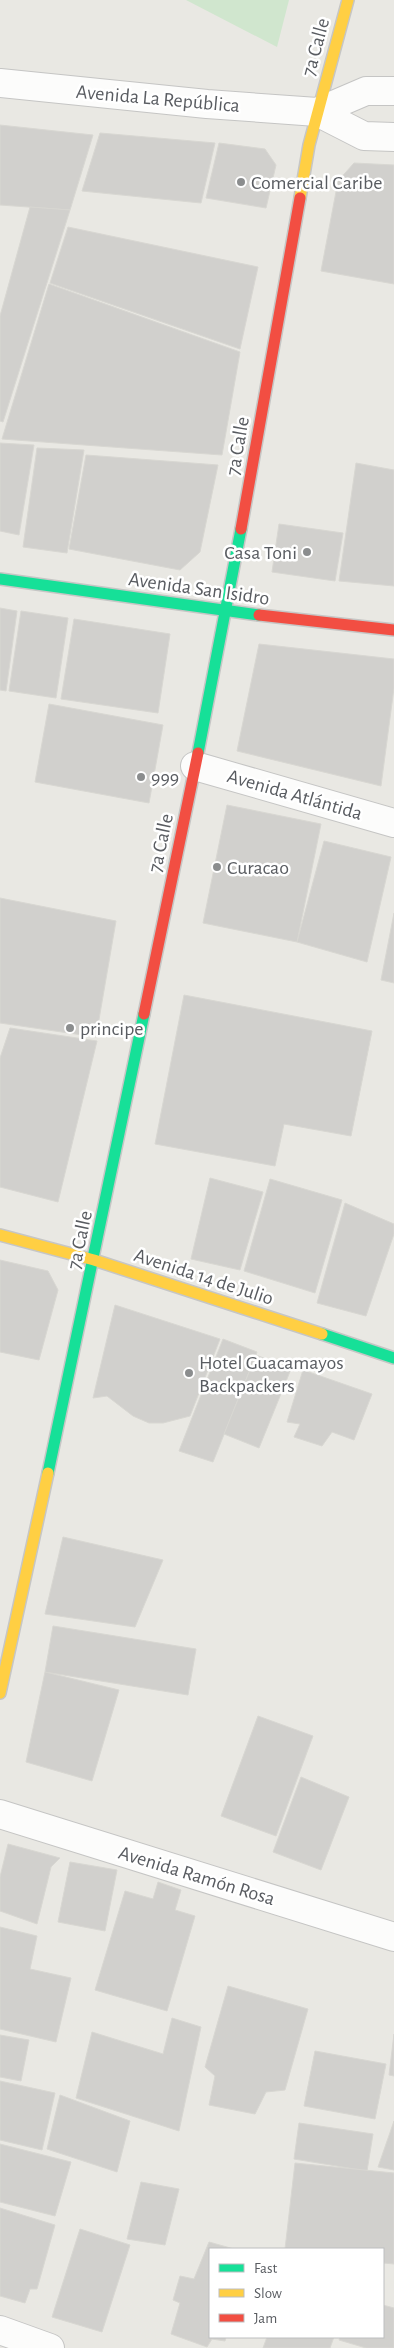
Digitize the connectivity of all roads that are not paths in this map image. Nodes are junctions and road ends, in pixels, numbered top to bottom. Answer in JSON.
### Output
{"nodes":[{"id":1,"x":348,"y":0,"type":"edge"},
{"id":2,"x":0,"y":83,"type":"edge"},
{"id":3,"x":394,"y":91,"type":"edge"},
{"id":4,"x":317,"y":112,"type":"junction"},
{"id":5,"x":394,"y":137,"type":"edge"},
{"id":6,"x":0,"y":579,"type":"edge"},
{"id":7,"x":227,"y":611,"type":"junction"},
{"id":8,"x":394,"y":630,"type":"edge"},
{"id":9,"x":195,"y":766,"type":"junction"},
{"id":10,"x":394,"y":823,"type":"edge"},
{"id":11,"x":0,"y":1235,"type":"edge"},
{"id":12,"x":94,"y":1260,"type":"junction"},
{"id":13,"x":394,"y":1358,"type":"edge"},
{"id":14,"x":0,"y":1693,"type":"edge"},
{"id":15,"x":0,"y":1814,"type":"edge"},
{"id":16,"x":394,"y":1937,"type":"edge"},
{"id":17,"x":0,"y":2330,"type":"edge"},
{"id":18,"x":50,"y":2348,"type":"edge"}],
"edges":[{"from":1,"to":4,"type":"street","name":"7a Calle"},
{"from":2,"to":4,"type":"street","name":"Avenida La República"},
{"from":3,"to":4,"type":"street","name":"Avenida La República"},
{"from":4,"to":5,"type":"street","name":"Avenida La República"},
{"from":4,"to":7,"type":"street","name":"7a Calle"},
{"from":6,"to":7,"type":"street","name":"Avenida San Isidro"},
{"from":7,"to":8,"type":"street","name":"Avenida San Isidro"},
{"from":7,"to":9,"type":"street","name":"7a Calle"},
{"from":9,"to":10,"type":"street","name":"Avenida Atlántida"},
{"from":9,"to":12,"type":"street","name":"7a Calle"},
{"from":11,"to":12,"type":"street","name":"Avenida 14 de Julio"},
{"from":12,"to":13,"type":"street","name":"Avenida 14 de Julio"},
{"from":12,"to":14,"type":"street","name":"7a Calle"},
{"from":15,"to":16,"type":"street","name":"Avenida Ramón Rosa"},
{"from":17,"to":18,"type":"street"}]}
